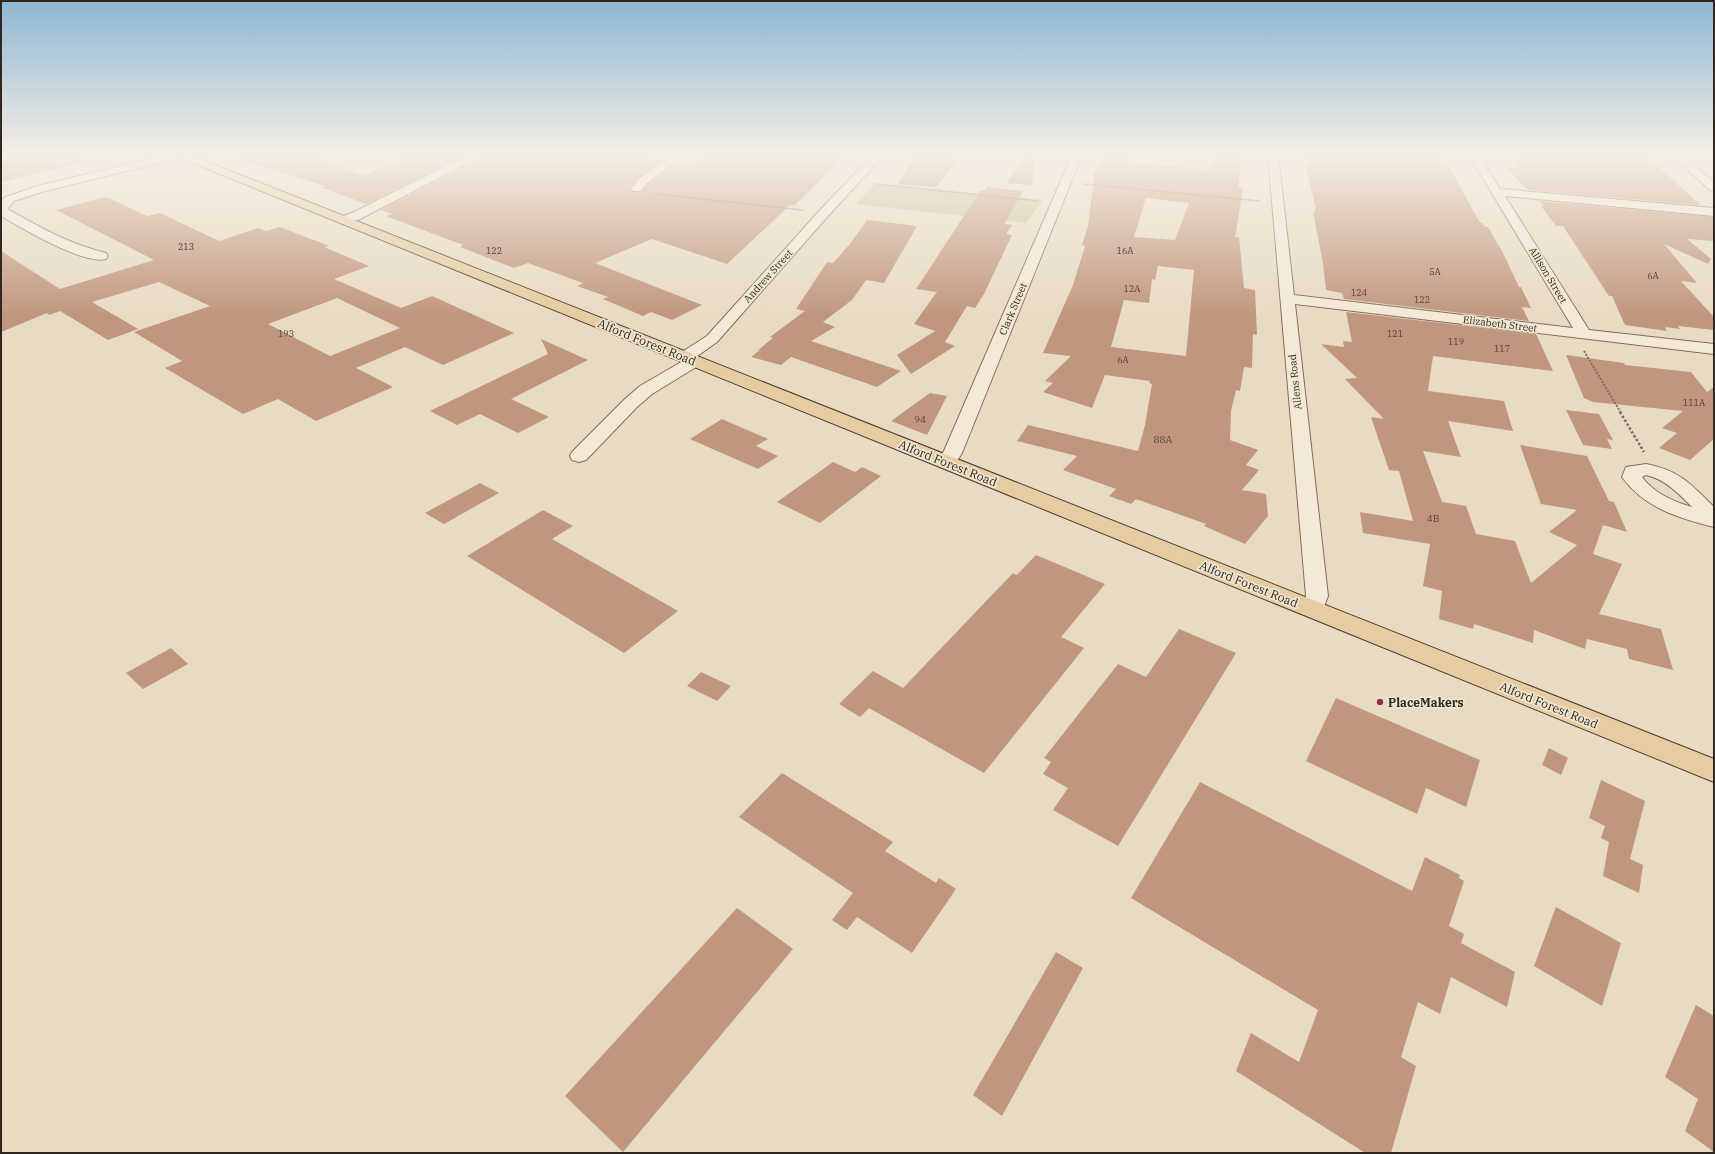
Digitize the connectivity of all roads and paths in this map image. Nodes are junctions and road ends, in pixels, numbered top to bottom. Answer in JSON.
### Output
{"nodes":[{"id":1,"x":2,"y":209,"type":"edge"},
{"id":2,"x":316,"y":209,"type":"edge"},
{"id":3,"x":370,"y":209,"type":"edge"},
{"id":4,"x":793,"y":209,"type":"edge"},
{"id":5,"x":828,"y":209,"type":"edge"},
{"id":6,"x":1055,"y":209,"type":"edge"},
{"id":7,"x":1278,"y":209,"type":"edge"},
{"id":8,"x":1508,"y":209,"type":"edge"},
{"id":9,"x":1680,"y":209,"type":"edge"},
{"id":10,"x":804,"y":210,"type":"dead end"},
{"id":11,"x":1714,"y":212,"type":"edge"},
{"id":12,"x":344,"y":220,"type":"junction"},
{"id":13,"x":101,"y":256,"type":"dead end"},
{"id":14,"x":1287,"y":299,"type":"junction"},
{"id":15,"x":1584,"y":334,"type":"junction"},
{"id":16,"x":1583,"y":349,"type":"dead end"},
{"id":17,"x":1714,"y":349,"type":"edge"},
{"id":18,"x":690,"y":359,"type":"junction"},
{"id":19,"x":579,"y":456,"type":"dead end"},
{"id":20,"x":945,"y":462,"type":"junction"},
{"id":21,"x":1653,"y":470,"type":"joint"},
{"id":22,"x":1714,"y":520,"type":"edge"},
{"id":23,"x":1313,"y":609,"type":"junction"},
{"id":24,"x":1714,"y":771,"type":"edge"}],
"edges":[{"from":1,"to":13,"type":"street"},
{"from":2,"to":12,"type":"main road","name":"Alford Forest Road"},
{"from":3,"to":12,"type":"street"},
{"from":4,"to":10,"type":"path"},
{"from":5,"to":18,"type":"street","name":"Andrew Street"},
{"from":6,"to":20,"type":"street","name":"Clark Street"},
{"from":7,"to":14,"type":"street","name":"Allens Road"},
{"from":8,"to":15,"type":"street","name":"Allison Street"},
{"from":9,"to":11,"type":"street"},
{"from":12,"to":18,"type":"main road","name":"Alford Forest Road"},
{"from":14,"to":15,"type":"street","name":"Elizabeth Street"},
{"from":14,"to":23,"type":"street","name":"Allens Road"},
{"from":15,"to":17,"type":"street","name":"Elizabeth Street"},
{"from":16,"to":21,"type":"path"},
{"from":18,"to":19,"type":"street","name":"Andrew Street"},
{"from":18,"to":20,"type":"main road","name":"Alford Forest Road"},
{"from":20,"to":23,"type":"main road","name":"Alford Forest Road"},
{"from":21,"to":22,"type":"street"},
{"from":23,"to":24,"type":"main road","name":"Alford Forest Road"}]}
